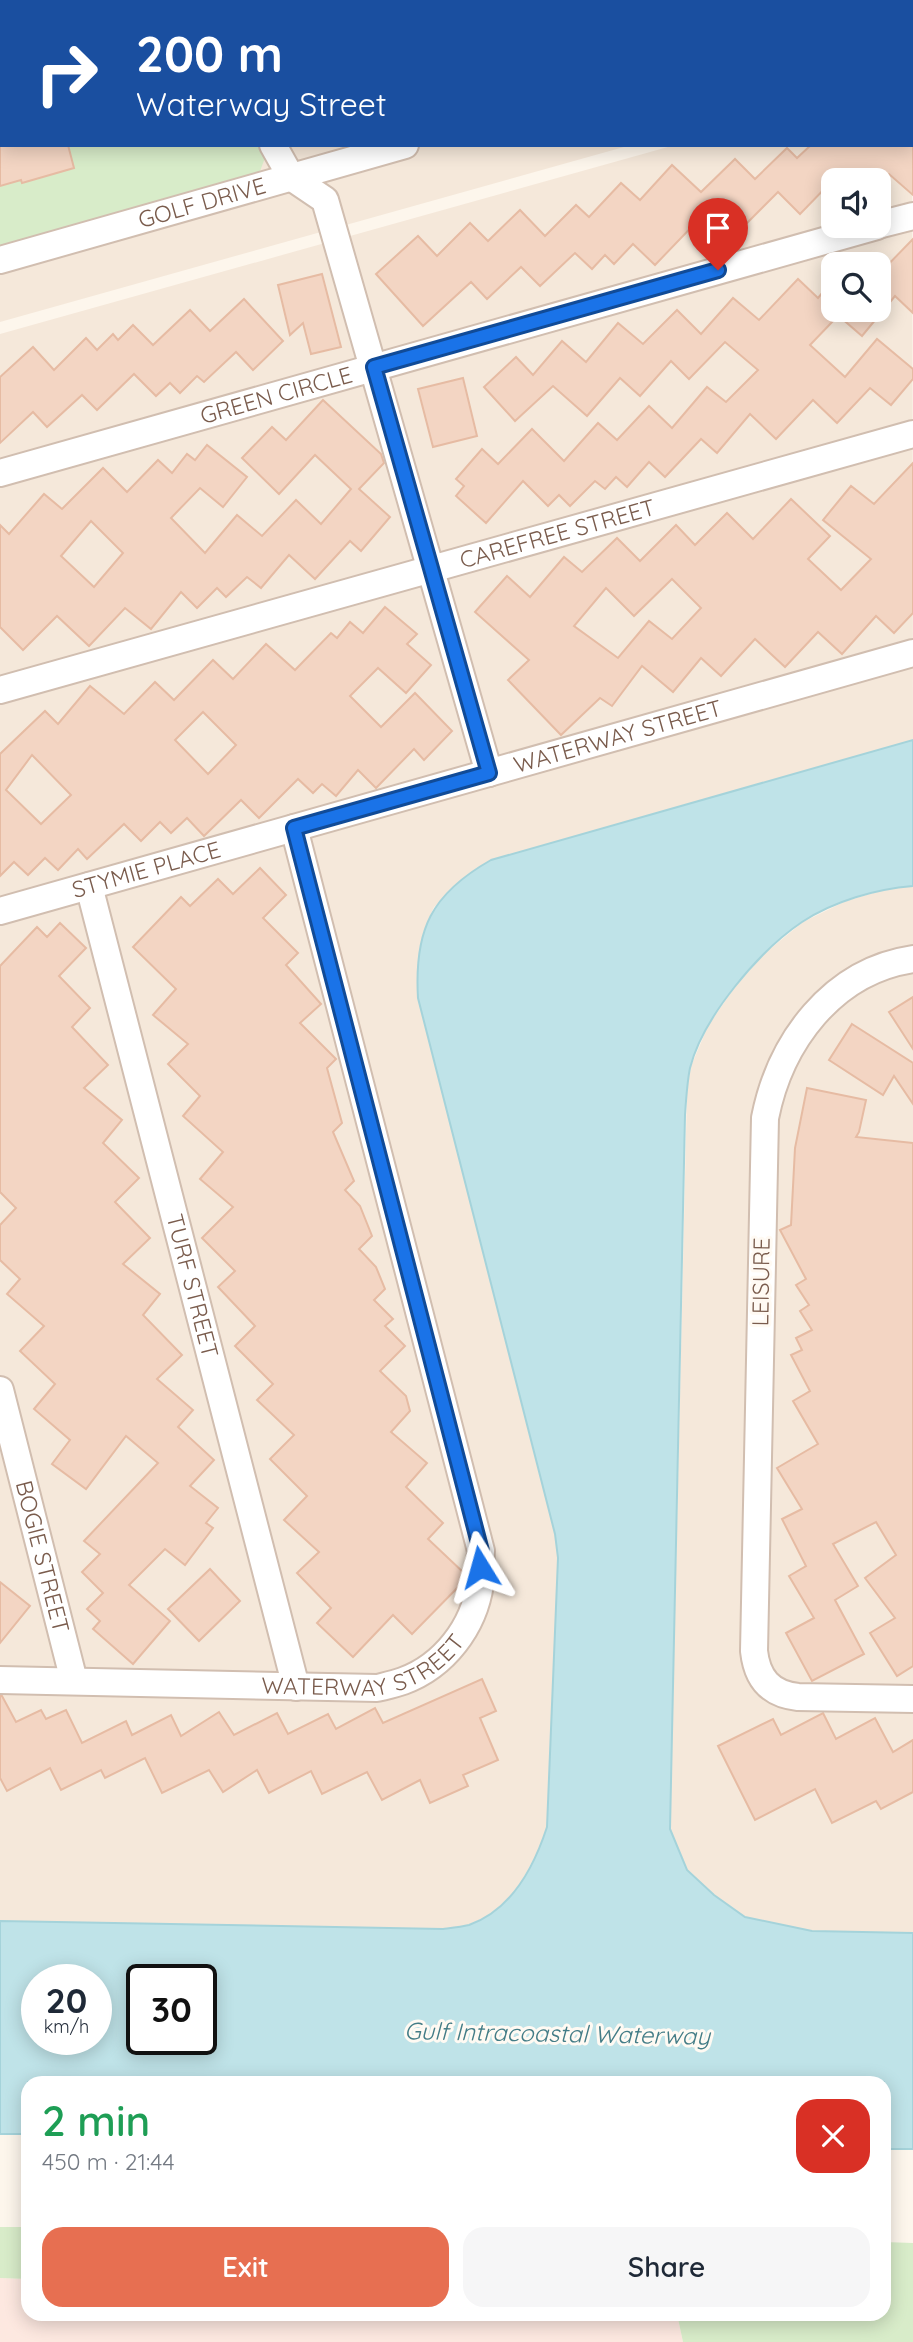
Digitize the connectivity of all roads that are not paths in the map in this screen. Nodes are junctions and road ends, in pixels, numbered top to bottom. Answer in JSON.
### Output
{"nodes":[{"id":1,"x":274,"y":147,"type":"edge"},
{"id":2,"x":398,"y":147,"type":"edge"},
{"id":3,"x":291,"y":177,"type":"junction"},
{"id":4,"x":913,"y":216,"type":"edge"},
{"id":5,"x":891,"y":222,"type":"edge"},
{"id":6,"x":835,"y":238,"type":"edge"},
{"id":7,"x":0,"y":260,"type":"edge"},
{"id":8,"x":374,"y":367,"type":"junction"},
{"id":9,"x":913,"y":434,"type":"edge"},
{"id":10,"x":0,"y":473,"type":"edge"},
{"id":11,"x":432,"y":570,"type":"junction"},
{"id":12,"x":913,"y":653,"type":"edge"},
{"id":13,"x":0,"y":690,"type":"edge"},
{"id":14,"x":489,"y":773,"type":"junction"},
{"id":15,"x":294,"y":828,"type":"junction"},
{"id":16,"x":89,"y":886,"type":"junction"},
{"id":17,"x":0,"y":911,"type":"edge"},
{"id":18,"x":913,"y":959,"type":"edge"},
{"id":19,"x":0,"y":1390,"type":"edge"},
{"id":20,"x":0,"y":1680,"type":"edge"},
{"id":21,"x":74,"y":1681,"type":"junction"},
{"id":22,"x":296,"y":1687,"type":"junction"},
{"id":23,"x":913,"y":1699,"type":"edge"}],
"edges":[{"from":1,"to":3,"type":"street"},
{"from":2,"to":3,"type":"street","name":"GOLF DRIVE"},
{"from":3,"to":7,"type":"street","name":"GOLF DRIVE"},
{"from":3,"to":8,"type":"street"},
{"from":4,"to":5,"type":"street","name":"GREEN CIRCLE"},
{"from":6,"to":8,"type":"street","name":"GREEN CIRCLE"},
{"from":8,"to":10,"type":"street","name":"GREEN CIRCLE"},
{"from":8,"to":11,"type":"street"},
{"from":9,"to":11,"type":"street","name":"CAREFREE STREET"},
{"from":11,"to":13,"type":"street","name":"CAREFREE STREET"},
{"from":11,"to":14,"type":"street"},
{"from":12,"to":14,"type":"street","name":"WATERWAY STREET"},
{"from":14,"to":15,"type":"street","name":"WATERWAY STREET"},
{"from":15,"to":16,"type":"street","name":"STYMIE PLACE"},
{"from":15,"to":22,"type":"street","name":"WATERWAY STREET"},
{"from":16,"to":17,"type":"street","name":"STYMIE PLACE"},
{"from":16,"to":22,"type":"street","name":"TURF STREET"},
{"from":18,"to":23,"type":"street","name":"LEISURE"},
{"from":19,"to":21,"type":"street","name":"BOGIE STREET"},
{"from":20,"to":21,"type":"street","name":"WATERWAY STREET"},
{"from":21,"to":22,"type":"street","name":"WATERWAY STREET"}]}
